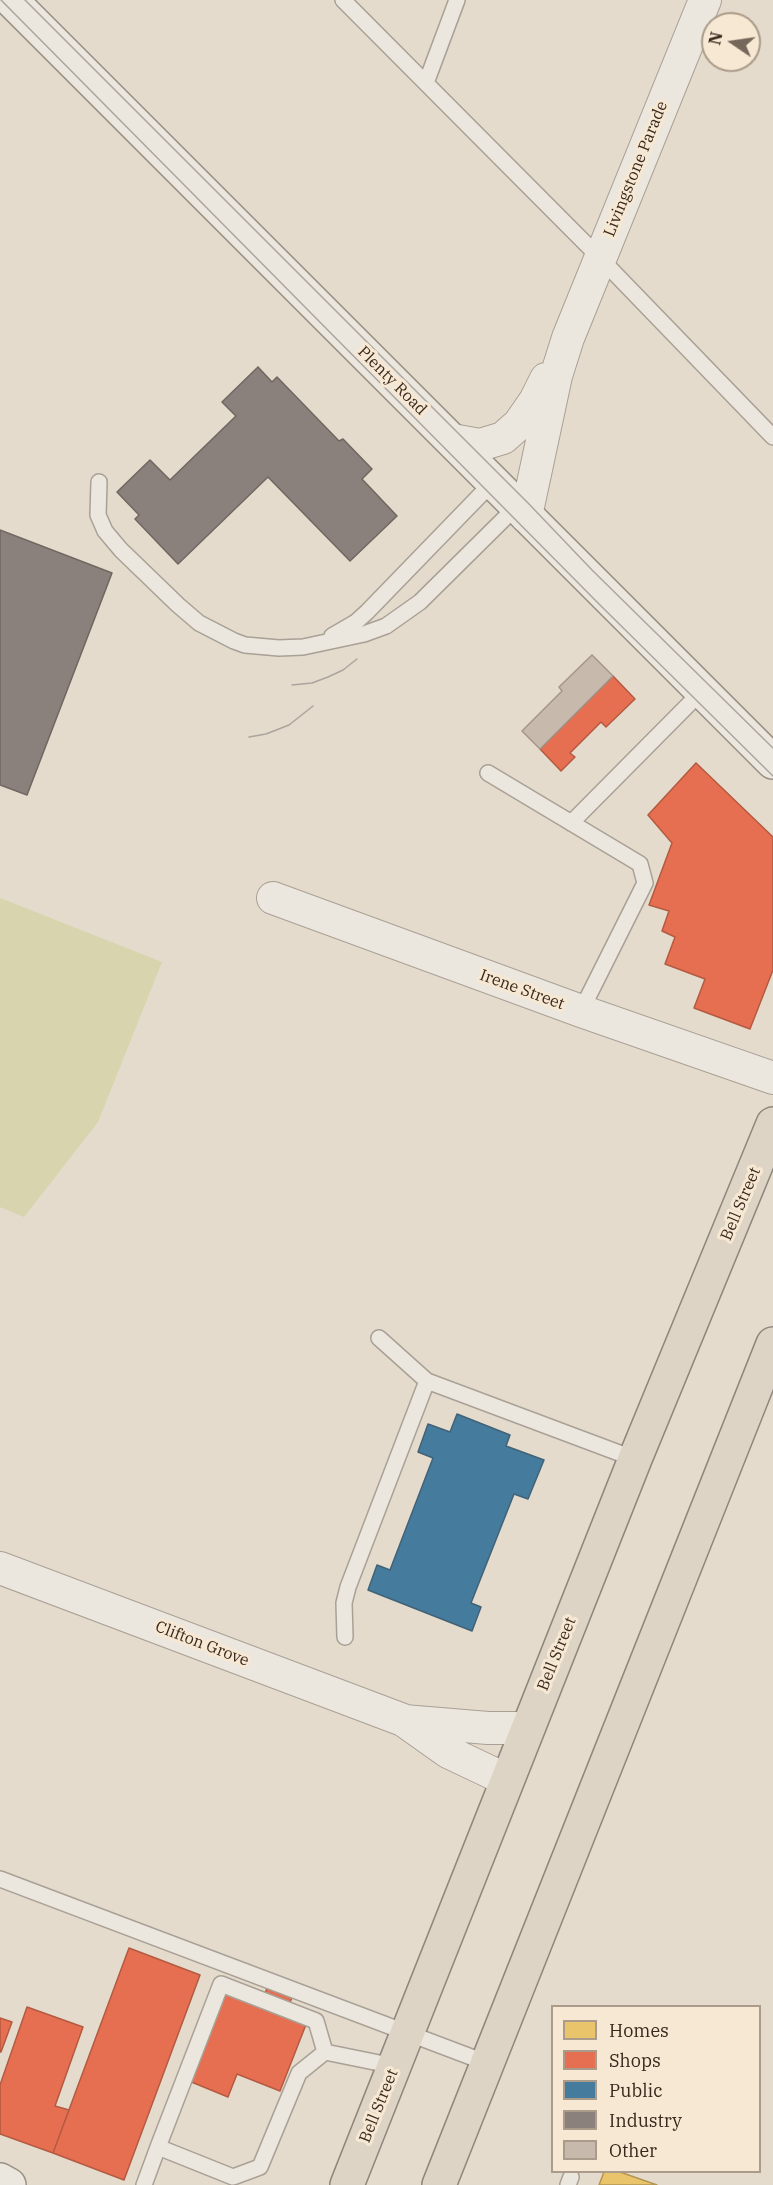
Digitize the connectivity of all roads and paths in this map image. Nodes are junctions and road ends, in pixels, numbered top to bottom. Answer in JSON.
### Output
{"nodes":[{"id":1,"x":11,"y":0,"type":"edge"},
{"id":2,"x":343,"y":0,"type":"edge"},
{"id":3,"x":457,"y":0,"type":"edge"},
{"id":4,"x":705,"y":0,"type":"edge"},
{"id":5,"x":426,"y":82,"type":"junction"},
{"id":6,"x":599,"y":257,"type":"junction"},
{"id":7,"x":568,"y":338,"type":"junction"},
{"id":8,"x":773,"y":437,"type":"edge"},
{"id":9,"x":452,"y":440,"type":"junction"},
{"id":10,"x":99,"y":482,"type":"dead end"},
{"id":11,"x":493,"y":482,"type":"junction"},
{"id":12,"x":522,"y":511,"type":"junction"},
{"id":13,"x":366,"y":613,"type":"junction"},
{"id":14,"x":386,"y":626,"type":"junction"},
{"id":15,"x":368,"y":633,"type":"junction"},
{"id":16,"x":316,"y":644,"type":"junction"},
{"id":17,"x":701,"y":692,"type":"junction"},
{"id":18,"x":773,"y":762,"type":"edge"},
{"id":19,"x":488,"y":773,"type":"dead end"},
{"id":20,"x":571,"y":823,"type":"junction"},
{"id":21,"x":273,"y":898,"type":"dead end"},
{"id":22,"x":581,"y":1011,"type":"junction"},
{"id":23,"x":773,"y":1078,"type":"edge"},
{"id":24,"x":773,"y":1125,"type":"edge"},
{"id":25,"x":379,"y":1338,"type":"dead end"},
{"id":26,"x":773,"y":1344,"type":"edge"},
{"id":27,"x":427,"y":1381,"type":"junction"},
{"id":28,"x":635,"y":1459,"type":"junction"},
{"id":29,"x":0,"y":1568,"type":"edge"},
{"id":30,"x":345,"y":1637,"type":"dead end"},
{"id":31,"x":403,"y":1720,"type":"junction"},
{"id":32,"x":528,"y":1728,"type":"junction"},
{"id":33,"x":507,"y":1780,"type":"junction"},
{"id":34,"x":0,"y":1879,"type":"edge"},
{"id":35,"x":408,"y":2034,"type":"junction"},
{"id":36,"x":325,"y":2052,"type":"junction"},
{"id":37,"x":488,"y":2063,"type":"junction"},
{"id":38,"x":394,"y":2067,"type":"junction"},
{"id":39,"x":158,"y":2147,"type":"junction"},
{"id":40,"x":0,"y":2180,"type":"edge"},
{"id":41,"x":9,"y":2185,"type":"edge"},
{"id":42,"x":144,"y":2185,"type":"edge"},
{"id":43,"x":347,"y":2185,"type":"edge"},
{"id":44,"x":439,"y":2185,"type":"edge"}],
"edges":[{"from":1,"to":9,"type":"main road","name":"Plenty Road"},
{"from":2,"to":5,"type":"lane"},
{"from":3,"to":5,"type":"lane"},
{"from":4,"to":6,"type":"street","name":"Livingstone Parade"},
{"from":5,"to":6,"type":"lane"},
{"from":6,"to":7,"type":"street","name":"Livingstone Parade"},
{"from":6,"to":8,"type":"lane"},
{"from":7,"to":9,"type":"street","name":"Livingstone Parade"},
{"from":7,"to":12,"type":"street","name":"Livingstone Parade"},
{"from":9,"to":11,"type":"main road","name":"Plenty Road"},
{"from":10,"to":16,"type":"lane"},
{"from":11,"to":12,"type":"main road","name":"Plenty Road"},
{"from":11,"to":13,"type":"lane"},
{"from":12,"to":14,"type":"lane"},
{"from":12,"to":17,"type":"main road","name":"Plenty Road"},
{"from":13,"to":14,"type":"lane"},
{"from":13,"to":15,"type":"lane"},
{"from":13,"to":16,"type":"lane"},
{"from":14,"to":15,"type":"lane"},
{"from":15,"to":16,"type":"lane"},
{"from":17,"to":18,"type":"main road","name":"Plenty Road"},
{"from":17,"to":20,"type":"lane"},
{"from":19,"to":20,"type":"lane"},
{"from":20,"to":22,"type":"lane"},
{"from":21,"to":22,"type":"street","name":"Irene Street"},
{"from":22,"to":23,"type":"street","name":"Irene Street"},
{"from":24,"to":28,"type":"highway","name":"Bell Street"},
{"from":25,"to":27,"type":"lane"},
{"from":26,"to":37,"type":"highway"},
{"from":27,"to":28,"type":"lane"},
{"from":27,"to":30,"type":"lane"},
{"from":28,"to":32,"type":"highway","name":"Bell Street"},
{"from":29,"to":31,"type":"street","name":"Clifton Grove"},
{"from":31,"to":32,"type":"street","name":"Clifton Grove"},
{"from":31,"to":33,"type":"street","name":"Clifton Grove"},
{"from":32,"to":33,"type":"highway","name":"Bell Street"},
{"from":33,"to":35,"type":"highway","name":"Bell Street"},
{"from":34,"to":35,"type":"lane"},
{"from":35,"to":37,"type":"lane"},
{"from":35,"to":38,"type":"highway","name":"Bell Street"},
{"from":36,"to":38,"type":"lane"},
{"from":36,"to":39,"type":"lane"},
{"from":36,"to":39,"type":"lane"},
{"from":37,"to":44,"type":"highway"},
{"from":38,"to":43,"type":"highway","name":"Bell Street"},
{"from":39,"to":42,"type":"lane"},
{"from":40,"to":41,"type":"main road"}]}
